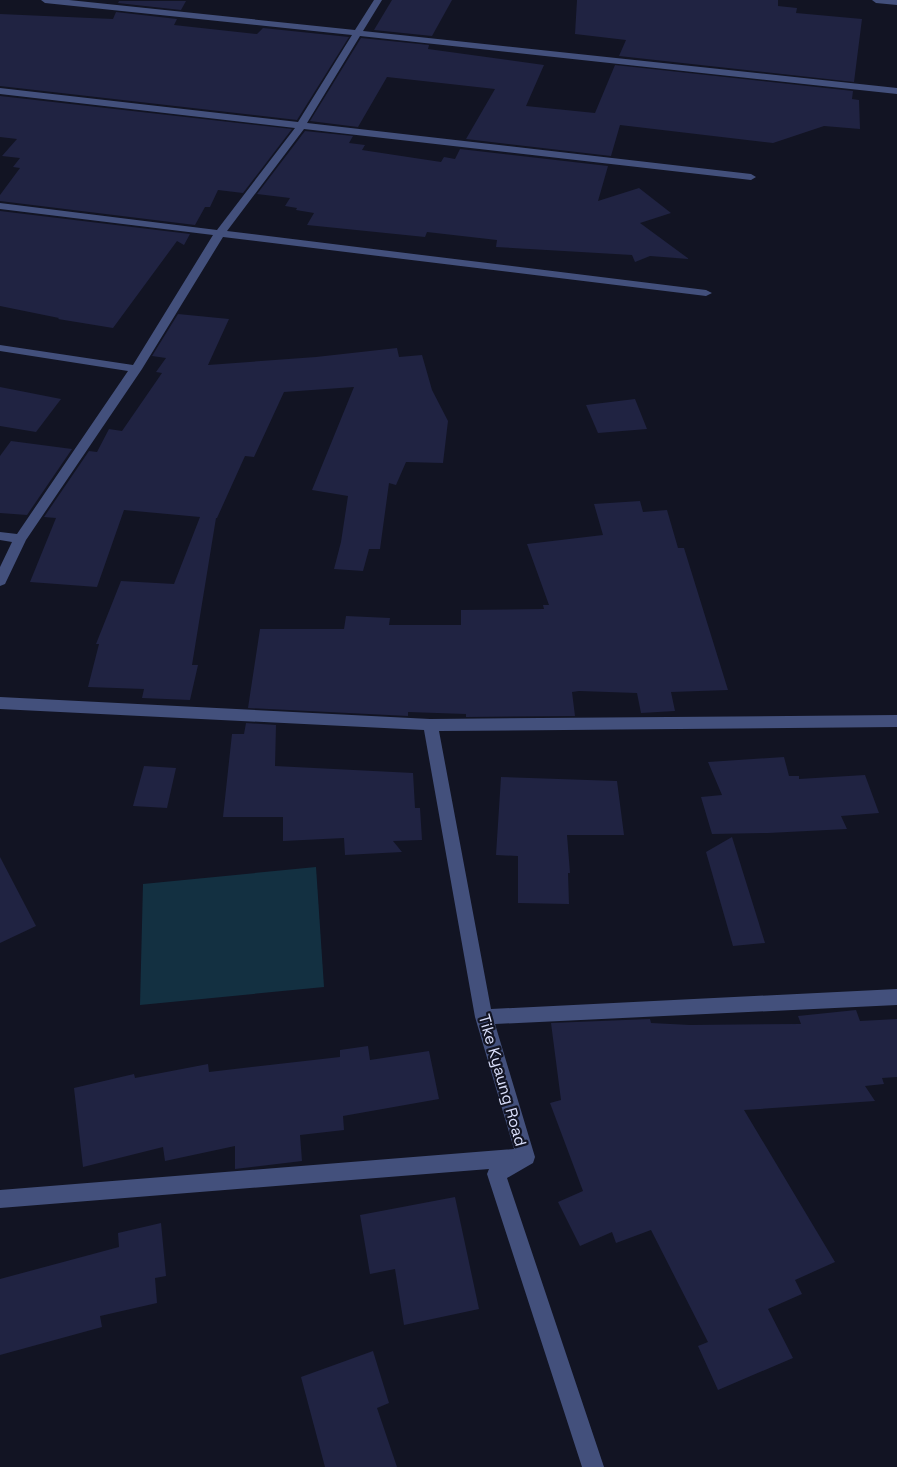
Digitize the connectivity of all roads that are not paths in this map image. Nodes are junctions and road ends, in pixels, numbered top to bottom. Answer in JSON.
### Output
{"nodes":[{"id":1,"x":45,"y":0,"type":"edge"},
{"id":2,"x":378,"y":0,"type":"edge"},
{"id":3,"x":876,"y":0,"type":"edge"},
{"id":4,"x":897,"y":2,"type":"edge"},
{"id":5,"x":356,"y":34,"type":"junction"},
{"id":6,"x":0,"y":90,"type":"edge"},
{"id":7,"x":897,"y":90,"type":"edge"},
{"id":8,"x":301,"y":126,"type":"junction"},
{"id":9,"x":751,"y":177,"type":"dead end"},
{"id":10,"x":0,"y":206,"type":"edge"},
{"id":11,"x":219,"y":234,"type":"junction"},
{"id":12,"x":706,"y":292,"type":"dead end"},
{"id":13,"x":0,"y":348,"type":"edge"},
{"id":14,"x":136,"y":369,"type":"junction"},
{"id":15,"x":0,"y":536,"type":"edge"},
{"id":16,"x":20,"y":539,"type":"junction"},
{"id":17,"x":0,"y":580,"type":"edge"},
{"id":18,"x":0,"y":703,"type":"edge"},
{"id":19,"x":897,"y":721,"type":"edge"},
{"id":20,"x":430,"y":724,"type":"junction"},
{"id":21,"x":897,"y":997,"type":"edge"},
{"id":22,"x":484,"y":1017,"type":"junction"},
{"id":23,"x":526,"y":1157,"type":"junction"},
{"id":24,"x":0,"y":1199,"type":"edge"},
{"id":25,"x":594,"y":1467,"type":"edge"}],
"edges":[{"from":1,"to":5,"type":"street"},
{"from":2,"to":5,"type":"street"},
{"from":3,"to":4,"type":"street"},
{"from":5,"to":7,"type":"street"},
{"from":5,"to":8,"type":"street"},
{"from":6,"to":8,"type":"street"},
{"from":8,"to":9,"type":"street"},
{"from":8,"to":11,"type":"street"},
{"from":10,"to":11,"type":"street"},
{"from":11,"to":12,"type":"street"},
{"from":11,"to":14,"type":"street"},
{"from":13,"to":14,"type":"street"},
{"from":14,"to":16,"type":"street"},
{"from":15,"to":16,"type":"street"},
{"from":16,"to":17,"type":"street"},
{"from":18,"to":20,"type":"street"},
{"from":19,"to":20,"type":"street"},
{"from":20,"to":22,"type":"street","name":"Tike Kyaung Road"},
{"from":21,"to":22,"type":"street"},
{"from":22,"to":23,"type":"street","name":"Tike Kyaung Road"},
{"from":23,"to":24,"type":"street"},
{"from":23,"to":25,"type":"street","name":"Tike Kyaung Road"}]}
